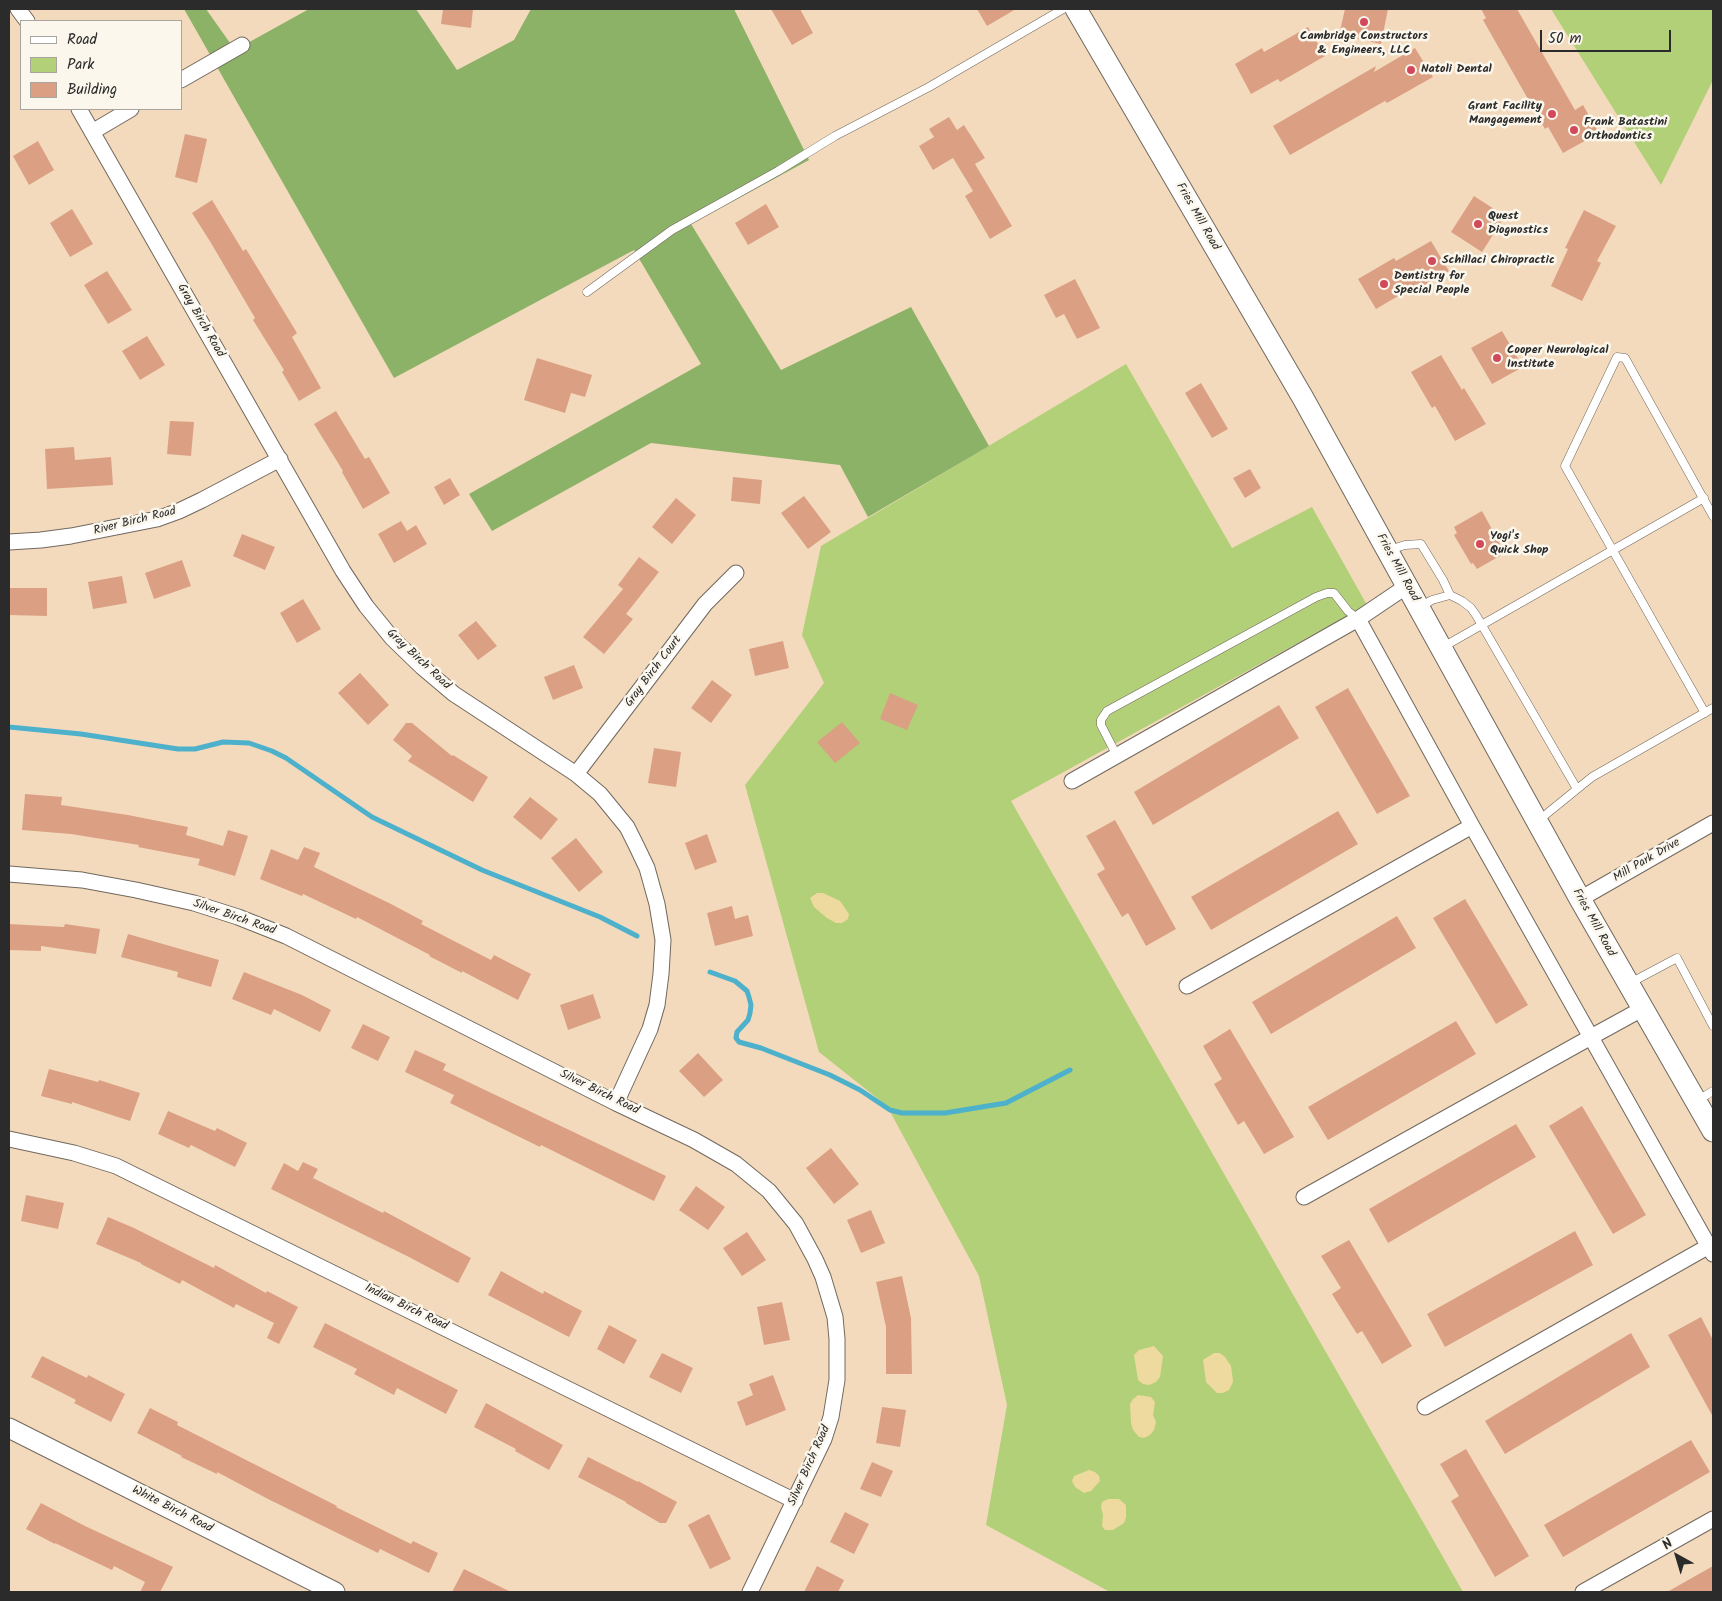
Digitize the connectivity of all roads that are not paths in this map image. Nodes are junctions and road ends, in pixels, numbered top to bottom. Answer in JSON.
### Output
{"nodes":[{"id":1,"x":18,"y":9,"type":"edge"},
{"id":2,"x":1063,"y":9,"type":"edge"},
{"id":3,"x":1076,"y":9,"type":"edge"},
{"id":4,"x":26,"y":20,"type":"edge"},
{"id":5,"x":242,"y":46,"type":"dead end"},
{"id":6,"x":182,"y":79,"type":"edge"},
{"id":7,"x":80,"y":110,"type":"edge"},
{"id":8,"x":129,"y":110,"type":"edge"},
{"id":9,"x":92,"y":132,"type":"junction"},
{"id":10,"x":587,"y":292,"type":"dead end"},
{"id":11,"x":280,"y":460,"type":"junction"},
{"id":12,"x":1704,"y":498,"type":"junction"},
{"id":13,"x":1713,"y":516,"type":"edge"},
{"id":14,"x":9,"y":542,"type":"edge"},
{"id":15,"x":1388,"y":550,"type":"junction"},
{"id":16,"x":1612,"y":550,"type":"junction"},
{"id":17,"x":736,"y":573,"type":"dead end"},
{"id":18,"x":1407,"y":586,"type":"junction"},
{"id":19,"x":1450,"y":595,"type":"junction"},
{"id":20,"x":1419,"y":608,"type":"junction"},
{"id":21,"x":1358,"y":619,"type":"junction"},
{"id":22,"x":1482,"y":625,"type":"junction"},
{"id":23,"x":1441,"y":648,"type":"junction"},
{"id":24,"x":1713,"y":708,"type":"edge"},
{"id":25,"x":1705,"y":713,"type":"junction"},
{"id":26,"x":1117,"y":756,"type":"junction"},
{"id":27,"x":576,"y":774,"type":"junction"},
{"id":28,"x":1072,"y":781,"type":"dead end"},
{"id":29,"x":1577,"y":789,"type":"junction"},
{"id":30,"x":1537,"y":821,"type":"junction"},
{"id":31,"x":1713,"y":823,"type":"edge"},
{"id":32,"x":1472,"y":826,"type":"junction"},
{"id":33,"x":9,"y":874,"type":"edge"},
{"id":34,"x":1580,"y":899,"type":"junction"},
{"id":35,"x":1628,"y":984,"type":"junction"},
{"id":36,"x":1187,"y":986,"type":"dead end"},
{"id":37,"x":1642,"y":1010,"type":"junction"},
{"id":38,"x":1713,"y":1026,"type":"edge"},
{"id":39,"x":1591,"y":1036,"type":"junction"},
{"id":40,"x":1705,"y":1096,"type":"edge"},
{"id":41,"x":616,"y":1103,"type":"junction"},
{"id":42,"x":1713,"y":1131,"type":"edge"},
{"id":43,"x":9,"y":1139,"type":"edge"},
{"id":44,"x":1304,"y":1197,"type":"dead end"},
{"id":45,"x":1711,"y":1250,"type":"edge"},
{"id":46,"x":1425,"y":1407,"type":"dead end"},
{"id":47,"x":9,"y":1428,"type":"edge"},
{"id":48,"x":795,"y":1501,"type":"junction"},
{"id":49,"x":1713,"y":1519,"type":"edge"},
{"id":50,"x":335,"y":1592,"type":"edge"},
{"id":51,"x":750,"y":1592,"type":"edge"},
{"id":52,"x":1583,"y":1592,"type":"edge"}],
"edges":[{"from":1,"to":4,"type":"street"},
{"from":2,"to":10,"type":"lane"},
{"from":3,"to":15,"type":"main road","name":"Fries Mill Road"},
{"from":5,"to":6,"type":"street"},
{"from":7,"to":9,"type":"street","name":"Gray Birch Road"},
{"from":8,"to":9,"type":"street"},
{"from":9,"to":11,"type":"street","name":"Gray Birch Road"},
{"from":11,"to":14,"type":"street","name":"River Birch Road"},
{"from":11,"to":27,"type":"street","name":"Gray Birch Road"},
{"from":12,"to":13,"type":"lane"},
{"from":12,"to":16,"type":"lane"},
{"from":12,"to":16,"type":"lane"},
{"from":15,"to":18,"type":"main road","name":"Fries Mill Road"},
{"from":15,"to":19,"type":"lane"},
{"from":16,"to":22,"type":"lane"},
{"from":16,"to":25,"type":"lane"},
{"from":17,"to":27,"type":"street","name":"Gray Birch Court"},
{"from":18,"to":20,"type":"main road","name":"Fries Mill Road"},
{"from":18,"to":21,"type":"street"},
{"from":19,"to":20,"type":"lane"},
{"from":19,"to":22,"type":"lane"},
{"from":20,"to":23,"type":"main road","name":"Fries Mill Road"},
{"from":21,"to":26,"type":"street"},
{"from":21,"to":26,"type":"lane"},
{"from":21,"to":32,"type":"street"},
{"from":22,"to":23,"type":"lane"},
{"from":22,"to":29,"type":"lane"},
{"from":23,"to":30,"type":"main road","name":"Fries Mill Road"},
{"from":24,"to":25,"type":"lane"},
{"from":25,"to":29,"type":"lane"},
{"from":26,"to":28,"type":"street"},
{"from":27,"to":41,"type":"street","name":"Gray Birch Road"},
{"from":29,"to":30,"type":"lane"},
{"from":30,"to":34,"type":"main road","name":"Fries Mill Road"},
{"from":31,"to":34,"type":"street","name":"Mill Park Drive"},
{"from":32,"to":36,"type":"street"},
{"from":32,"to":39,"type":"street"},
{"from":33,"to":41,"type":"street","name":"Silver Birch Road"},
{"from":34,"to":35,"type":"main road","name":"Fries Mill Road"},
{"from":35,"to":37,"type":"main road","name":"Fries Mill Road"},
{"from":35,"to":38,"type":"lane"},
{"from":37,"to":39,"type":"street"},
{"from":37,"to":40,"type":"main road","name":"Fries Mill Road"},
{"from":39,"to":44,"type":"street"},
{"from":39,"to":45,"type":"street"},
{"from":40,"to":42,"type":"main road","name":"Fries Mill Road"},
{"from":41,"to":48,"type":"street","name":"Silver Birch Road"},
{"from":43,"to":48,"type":"street","name":"Indian Birch Road"},
{"from":45,"to":46,"type":"street"},
{"from":47,"to":50,"type":"street","name":"White Birch Road"},
{"from":48,"to":51,"type":"street","name":"Silver Birch Road"},
{"from":49,"to":52,"type":"street"}]}
